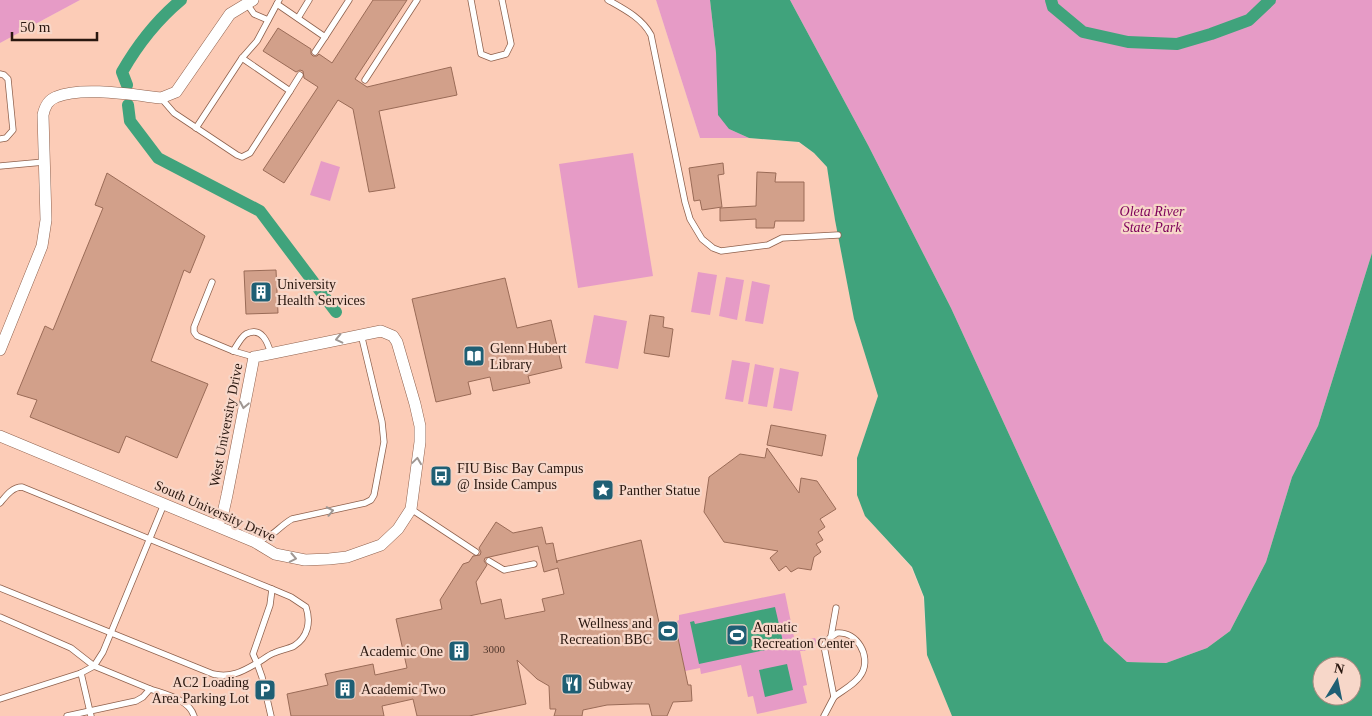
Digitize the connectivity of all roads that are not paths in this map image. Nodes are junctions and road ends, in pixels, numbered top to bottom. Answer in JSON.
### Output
{"nodes":[{"id":1,"x":310,"y":0,"type":"edge"},
{"id":2,"x":349,"y":0,"type":"edge"},
{"id":3,"x":416,"y":0,"type":"edge"},
{"id":4,"x":471,"y":0,"type":"edge"},
{"id":5,"x":502,"y":0,"type":"edge"},
{"id":6,"x":608,"y":0,"type":"edge"},
{"id":7,"x":250,"y":2,"type":"edge"},
{"id":8,"x":278,"y":2,"type":"edge"},
{"id":9,"x":298,"y":18,"type":"junction"},
{"id":10,"x":268,"y":20,"type":"junction"},
{"id":11,"x":325,"y":37,"type":"junction"},
{"id":12,"x":315,"y":52,"type":"dead end"},
{"id":13,"x":242,"y":58,"type":"junction"},
{"id":14,"x":0,"y":74,"type":"edge"},
{"id":15,"x":300,"y":75,"type":"dead end"},
{"id":16,"x":365,"y":80,"type":"dead end"},
{"id":17,"x":290,"y":91,"type":"junction"},
{"id":18,"x":161,"y":98,"type":"junction"},
{"id":19,"x":196,"y":128,"type":"junction"},
{"id":20,"x":0,"y":139,"type":"edge"},
{"id":21,"x":44,"y":162,"type":"junction"},
{"id":22,"x":0,"y":166,"type":"edge"},
{"id":23,"x":838,"y":235,"type":"dead end"},
{"id":24,"x":212,"y":282,"type":"dead end"},
{"id":25,"x":361,"y":334,"type":"junction"},
{"id":26,"x":0,"y":350,"type":"edge"},
{"id":27,"x":234,"y":351,"type":"junction"},
{"id":28,"x":271,"y":354,"type":"junction"},
{"id":29,"x":254,"y":358,"type":"junction"},
{"id":30,"x":0,"y":436,"type":"edge"},
{"id":31,"x":0,"y":503,"type":"edge"},
{"id":32,"x":164,"y":504,"type":"junction"},
{"id":33,"x":411,"y":509,"type":"junction"},
{"id":34,"x":217,"y":526,"type":"junction"},
{"id":35,"x":149,"y":540,"type":"junction"},
{"id":36,"x":254,"y":542,"type":"junction"},
{"id":37,"x":476,"y":552,"type":"dead end"},
{"id":38,"x":489,"y":562,"type":"dead end"},
{"id":39,"x":534,"y":564,"type":"dead end"},
{"id":40,"x":0,"y":588,"type":"edge"},
{"id":41,"x":272,"y":589,"type":"junction"},
{"id":42,"x":836,"y":608,"type":"dead end"},
{"id":43,"x":0,"y":618,"type":"edge"},
{"id":44,"x":111,"y":633,"type":"junction"},
{"id":45,"x":831,"y":636,"type":"junction"},
{"id":46,"x":257,"y":663,"type":"junction"},
{"id":47,"x":94,"y":666,"type":"junction"},
{"id":48,"x":81,"y":673,"type":"junction"},
{"id":49,"x":150,"y":689,"type":"junction"},
{"id":50,"x":834,"y":697,"type":"junction"},
{"id":51,"x":0,"y":699,"type":"edge"},
{"id":52,"x":91,"y":714,"type":"edge"},
{"id":53,"x":67,"y":716,"type":"edge"},
{"id":54,"x":194,"y":716,"type":"edge"},
{"id":55,"x":271,"y":716,"type":"edge"},
{"id":56,"x":824,"y":716,"type":"edge"}],
"edges":[{"from":1,"to":9,"type":"lane"},
{"from":2,"to":11,"type":"lane"},
{"from":3,"to":16,"type":"lane"},
{"from":4,"to":5,"type":"lane"},
{"from":6,"to":23,"type":"lane"},
{"from":7,"to":10,"type":"lane"},
{"from":7,"to":18,"type":"street"},
{"from":8,"to":9,"type":"lane"},
{"from":8,"to":10,"type":"lane"},
{"from":9,"to":11,"type":"lane"},
{"from":10,"to":13,"type":"lane"},
{"from":11,"to":12,"type":"lane"},
{"from":13,"to":17,"type":"lane"},
{"from":13,"to":19,"type":"lane"},
{"from":14,"to":20,"type":"lane"},
{"from":15,"to":17,"type":"lane"},
{"from":17,"to":19,"type":"lane"},
{"from":18,"to":19,"type":"lane"},
{"from":18,"to":21,"type":"street"},
{"from":21,"to":22,"type":"lane"},
{"from":21,"to":26,"type":"street"},
{"from":24,"to":27,"type":"lane"},
{"from":25,"to":28,"type":"street","one_way":true},
{"from":33,"to":25,"type":"street","one_way":true},
{"from":36,"to":25,"type":"lane","one_way":true},
{"from":27,"to":28,"type":"lane"},
{"from":27,"to":29,"type":"lane"},
{"from":28,"to":29,"type":"street"},
{"from":29,"to":34,"type":"street","name":"West University Drive","one_way":true},
{"from":30,"to":32,"type":"street","name":"South University Drive"},
{"from":31,"to":35,"type":"lane"},
{"from":32,"to":34,"type":"street","name":"South University Drive"},
{"from":32,"to":35,"type":"lane"},
{"from":36,"to":33,"type":"street","name":"South University Drive","one_way":true},
{"from":33,"to":37,"type":"lane"},
{"from":34,"to":36,"type":"street","name":"South University Drive"},
{"from":35,"to":41,"type":"lane"},
{"from":35,"to":44,"type":"lane"},
{"from":38,"to":39,"type":"lane"},
{"from":40,"to":44,"type":"lane"},
{"from":41,"to":46,"type":"lane"},
{"from":41,"to":46,"type":"lane"},
{"from":42,"to":45,"type":"lane"},
{"from":43,"to":47,"type":"lane"},
{"from":44,"to":46,"type":"lane"},
{"from":44,"to":47,"type":"lane"},
{"from":45,"to":50,"type":"lane"},
{"from":45,"to":50,"type":"lane"},
{"from":46,"to":55,"type":"lane"},
{"from":47,"to":48,"type":"lane"},
{"from":47,"to":49,"type":"lane"},
{"from":48,"to":51,"type":"lane"},
{"from":48,"to":52,"type":"lane"},
{"from":49,"to":52,"type":"lane"},
{"from":49,"to":54,"type":"lane"},
{"from":50,"to":56,"type":"lane"},
{"from":52,"to":53,"type":"lane"}]}
